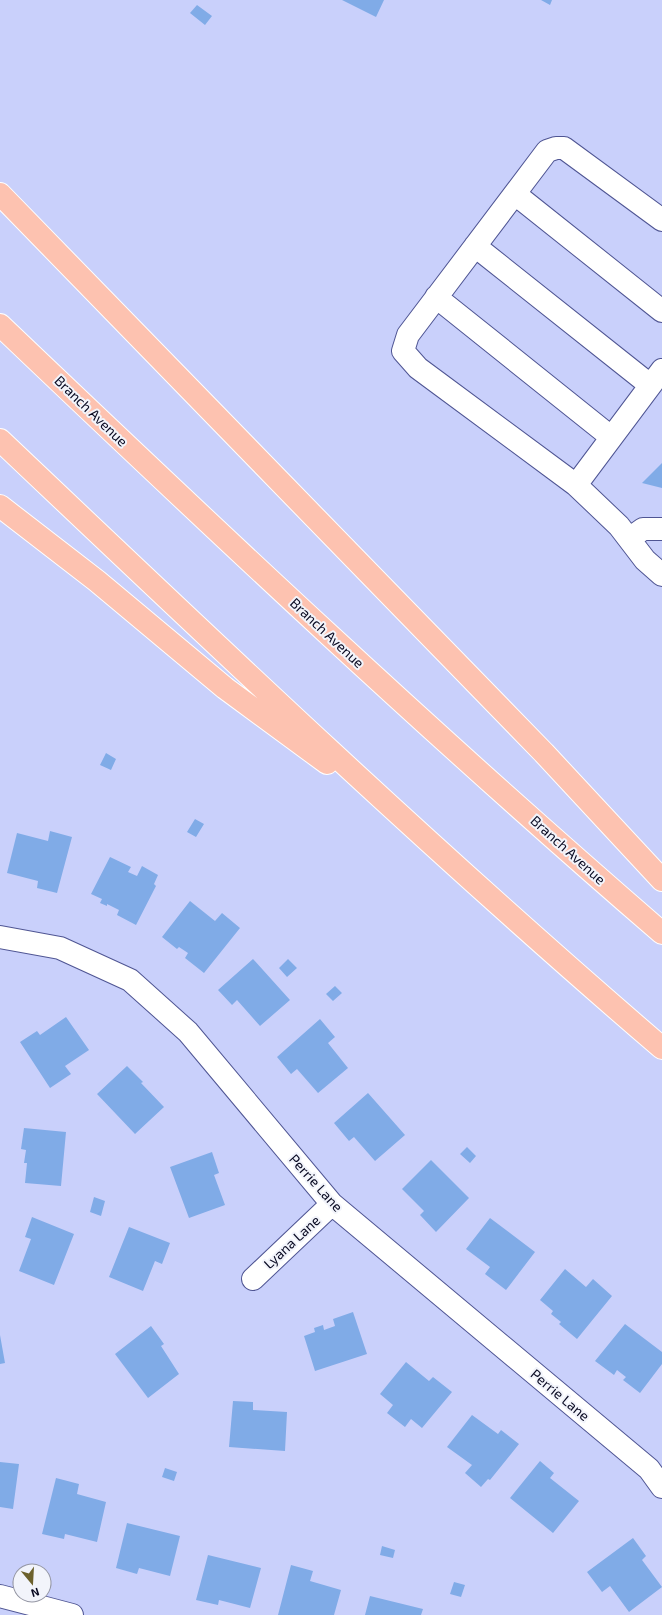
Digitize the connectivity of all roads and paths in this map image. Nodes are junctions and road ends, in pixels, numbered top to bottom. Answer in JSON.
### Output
{"nodes":[{"id":1,"x":0,"y":194,"type":"edge"},
{"id":2,"x":515,"y":194,"type":"junction"},
{"id":3,"x":662,"y":220,"type":"edge"},
{"id":4,"x":475,"y":246,"type":"junction"},
{"id":5,"x":436,"y":297,"type":"junction"},
{"id":6,"x":662,"y":311,"type":"edge"},
{"id":7,"x":0,"y":325,"type":"edge"},
{"id":8,"x":656,"y":377,"type":"edge"},
{"id":9,"x":611,"y":437,"type":"junction"},
{"id":10,"x":0,"y":440,"type":"edge"},
{"id":11,"x":576,"y":484,"type":"junction"},
{"id":12,"x":0,"y":506,"type":"edge"},
{"id":13,"x":662,"y":529,"type":"edge"},
{"id":14,"x":629,"y":539,"type":"junction"},
{"id":15,"x":662,"y":575,"type":"edge"},
{"id":16,"x":419,"y":831,"type":"junction"},
{"id":17,"x":662,"y":880,"type":"edge"},
{"id":18,"x":662,"y":933,"type":"edge"},
{"id":19,"x":0,"y":937,"type":"edge"},
{"id":20,"x":662,"y":1048,"type":"edge"},
{"id":21,"x":332,"y":1204,"type":"junction"},
{"id":22,"x":253,"y":1279,"type":"dead end"},
{"id":23,"x":662,"y":1487,"type":"edge"},
{"id":24,"x":0,"y":1596,"type":"edge"},
{"id":25,"x":72,"y":1615,"type":"edge"}],
"edges":[{"from":1,"to":17,"type":"highway"},
{"from":2,"to":3,"type":"street"},
{"from":2,"to":4,"type":"street"},
{"from":2,"to":6,"type":"street"},
{"from":4,"to":5,"type":"street"},
{"from":4,"to":8,"type":"street"},
{"from":5,"to":9,"type":"street"},
{"from":5,"to":11,"type":"street"},
{"from":7,"to":18,"type":"highway","name":"Branch Avenue"},
{"from":8,"to":9,"type":"street"},
{"from":9,"to":11,"type":"street"},
{"from":10,"to":16,"type":"highway"},
{"from":11,"to":14,"type":"street"},
{"from":12,"to":16,"type":"highway"},
{"from":13,"to":14,"type":"street"},
{"from":14,"to":15,"type":"street"},
{"from":16,"to":20,"type":"highway"},
{"from":19,"to":21,"type":"street","name":"Perrie Lane"},
{"from":21,"to":22,"type":"street","name":"Lyana Lane"},
{"from":21,"to":23,"type":"street","name":"Perrie Lane"},
{"from":24,"to":25,"type":"street"}]}
